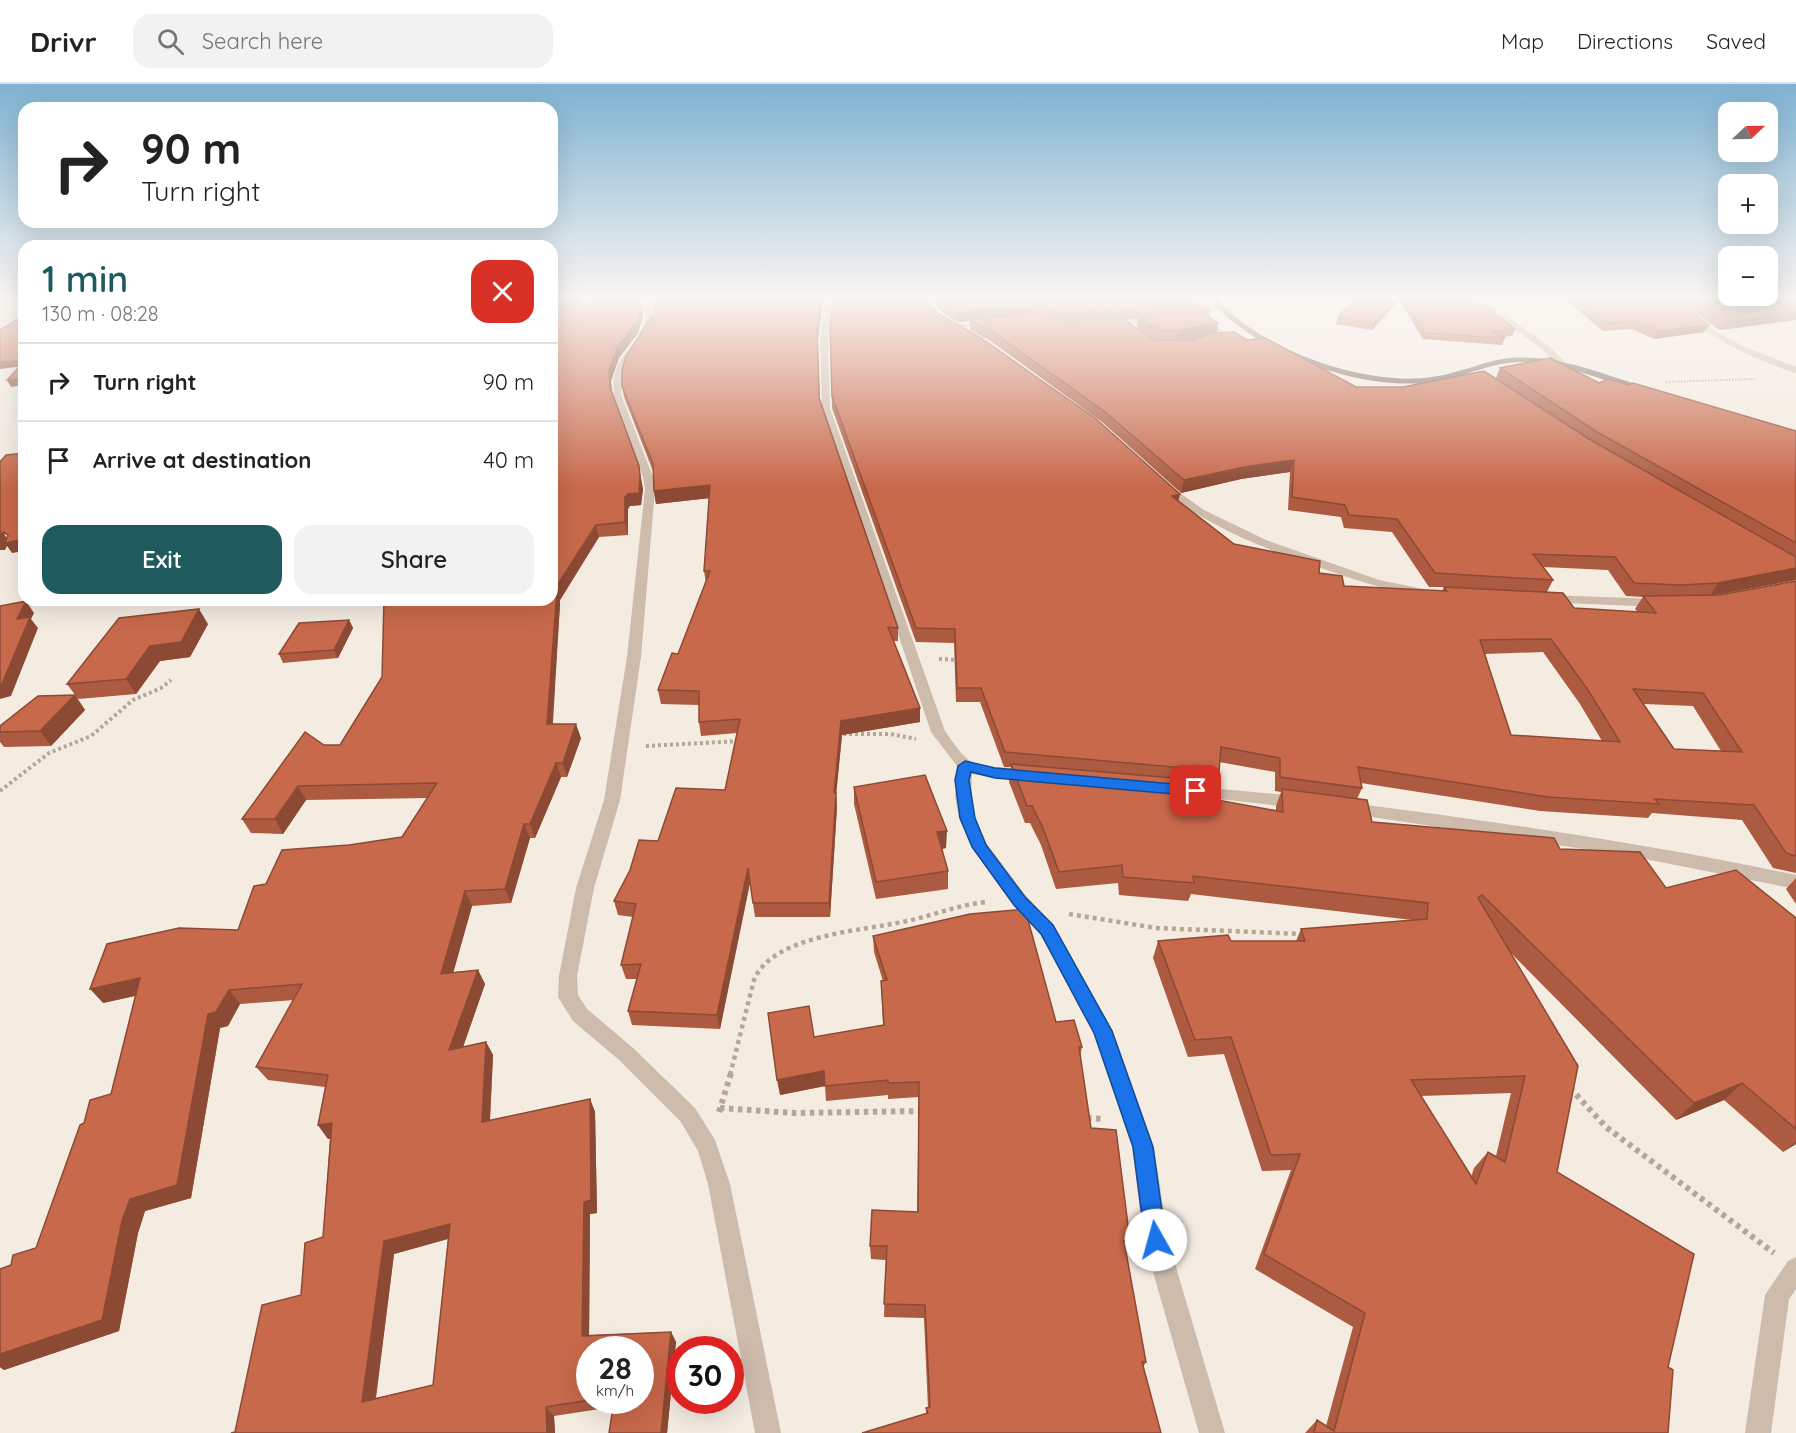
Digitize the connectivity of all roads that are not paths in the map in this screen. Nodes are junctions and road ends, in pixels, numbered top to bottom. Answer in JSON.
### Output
{"nodes":[{"id":1,"x":622,"y":361,"type":"edge"},
{"id":2,"x":824,"y":361,"type":"edge"},
{"id":3,"x":1317,"y":361,"type":"edge"},
{"id":4,"x":1507,"y":361,"type":"edge"},
{"id":5,"x":1535,"y":361,"type":"edge"},
{"id":6,"x":1559,"y":361,"type":"edge"},
{"id":7,"x":1774,"y":361,"type":"edge"},
{"id":8,"x":1564,"y":366,"type":"junction"},
{"id":9,"x":1795,"y":369,"type":"edge"},
{"id":10,"x":1655,"y":393,"type":"edge"},
{"id":11,"x":1157,"y":479,"type":"edge"},
{"id":12,"x":1441,"y":594,"type":"edge"},
{"id":13,"x":1536,"y":598,"type":"edge"},
{"id":14,"x":1673,"y":604,"type":"edge"},
{"id":15,"x":965,"y":766,"type":"junction"},
{"id":16,"x":1042,"y":777,"type":"edge"},
{"id":17,"x":1181,"y":790,"type":"edge"},
{"id":18,"x":1310,"y":804,"type":"edge"},
{"id":19,"x":1333,"y":807,"type":"edge"},
{"id":20,"x":1796,"y":882,"type":"edge"},
{"id":21,"x":1786,"y":1262,"type":"edge"},
{"id":22,"x":768,"y":1433,"type":"edge"},
{"id":23,"x":1212,"y":1433,"type":"edge"},
{"id":24,"x":1758,"y":1433,"type":"edge"}],
"edges":[{"from":1,"to":22,"type":"street"},
{"from":2,"to":15,"type":"street"},
{"from":3,"to":4,"type":"main road"},
{"from":5,"to":8,"type":"main road"},
{"from":6,"to":8,"type":"street"},
{"from":7,"to":9,"type":"street"},
{"from":8,"to":10,"type":"main road"},
{"from":11,"to":12,"type":"street"},
{"from":13,"to":14,"type":"street"},
{"from":15,"to":16,"type":"street"},
{"from":15,"to":23,"type":"street"},
{"from":17,"to":18,"type":"street"},
{"from":19,"to":20,"type":"street"},
{"from":21,"to":24,"type":"street"}]}
